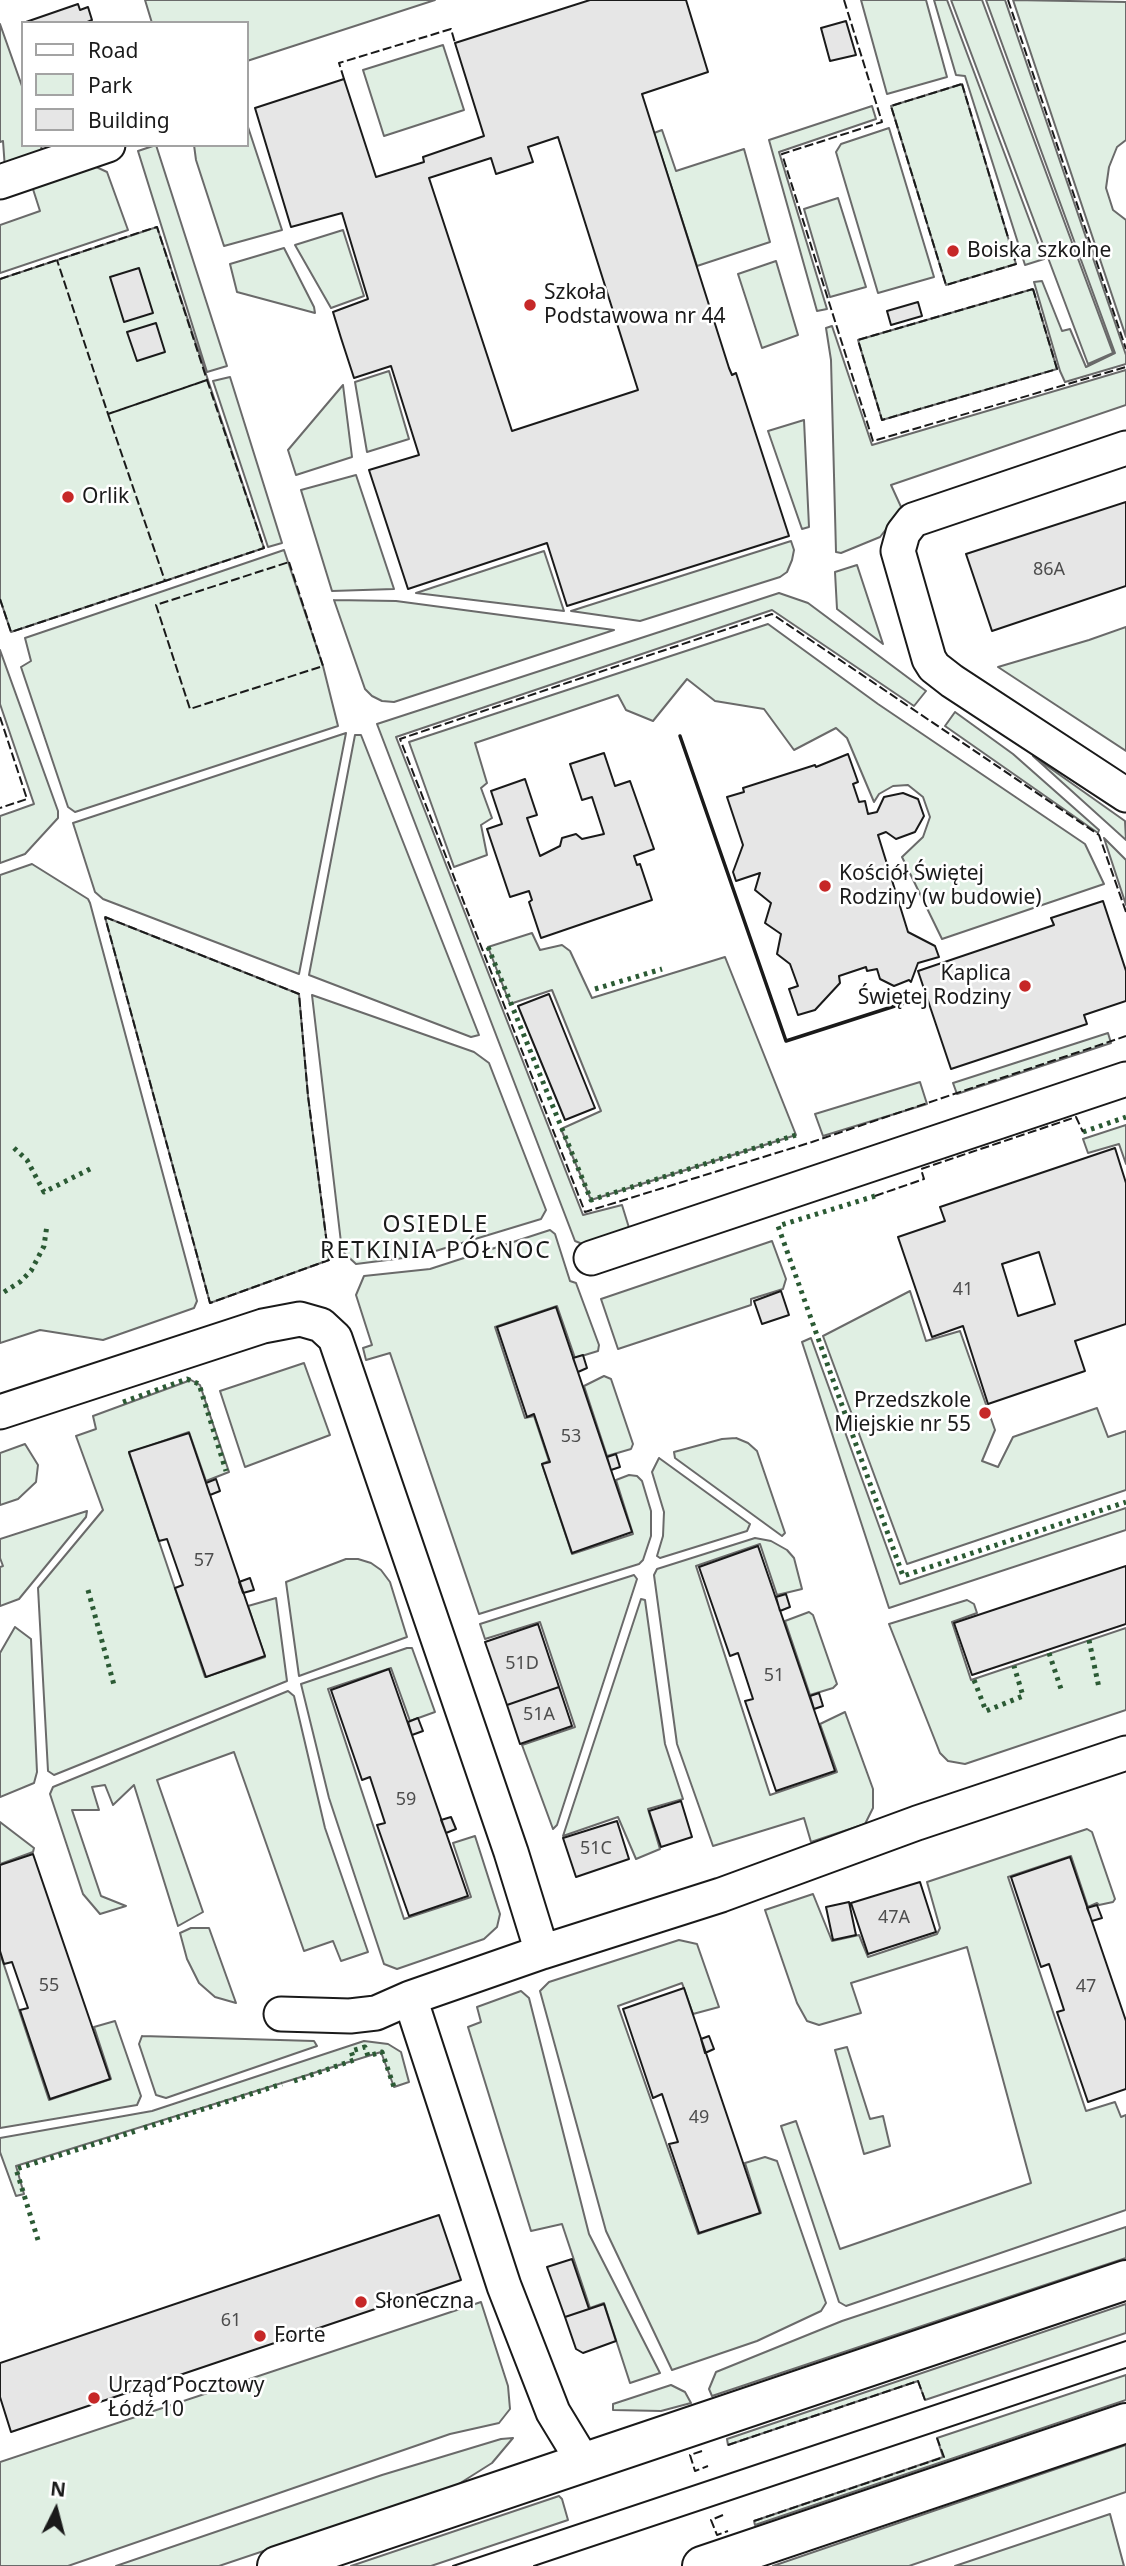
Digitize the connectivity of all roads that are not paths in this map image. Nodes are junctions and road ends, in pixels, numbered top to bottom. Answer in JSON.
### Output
{"nodes":[{"id":1,"x":102,"y":147,"type":"edge"},
{"id":2,"x":0,"y":182,"type":"edge"},
{"id":3,"x":1126,"y":448,"type":"edge"},
{"id":4,"x":1126,"y":795,"type":"edge"},
{"id":5,"x":1126,"y":1079,"type":"edge"},
{"id":6,"x":591,"y":1258,"type":"dead end"},
{"id":7,"x":0,"y":1412,"type":"edge"},
{"id":8,"x":1126,"y":1753,"type":"edge"},
{"id":9,"x":542,"y":1952,"type":"junction"},
{"id":10,"x":410,"y":1998,"type":"junction"},
{"id":11,"x":281,"y":2014,"type":"dead end"},
{"id":12,"x":1126,"y":2280,"type":"edge"},
{"id":13,"x":1126,"y":2423,"type":"edge"},
{"id":14,"x":584,"y":2463,"type":"junction"},
{"id":15,"x":277,"y":2566,"type":"edge"},
{"id":16,"x":702,"y":2566,"type":"edge"}],
"edges":[{"from":1,"to":2,"type":"street"},
{"from":3,"to":4,"type":"street"},
{"from":5,"to":6,"type":"street"},
{"from":7,"to":9,"type":"street"},
{"from":8,"to":9,"type":"street"},
{"from":9,"to":10,"type":"street"},
{"from":10,"to":11,"type":"street"},
{"from":10,"to":14,"type":"street"},
{"from":12,"to":14,"type":"street"},
{"from":13,"to":16,"type":"street"},
{"from":14,"to":15,"type":"street"}]}
